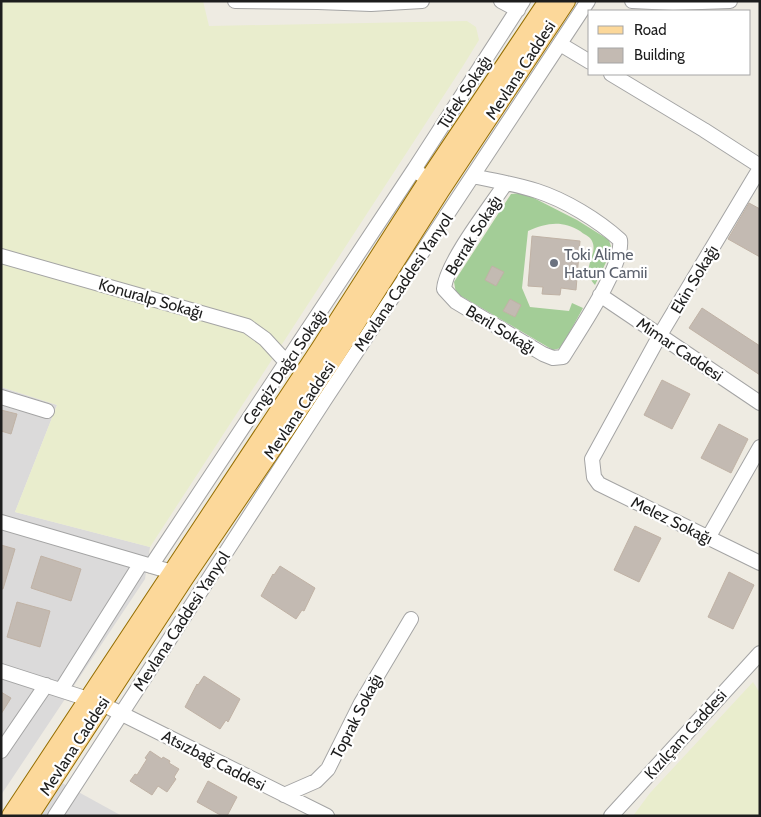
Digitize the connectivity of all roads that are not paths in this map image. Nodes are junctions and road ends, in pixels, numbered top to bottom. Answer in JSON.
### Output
{"nodes":[{"id":1,"x":422,"y":1,"type":"edge"},
{"id":2,"x":501,"y":1,"type":"edge"},
{"id":3,"x":548,"y":1,"type":"edge"},
{"id":4,"x":566,"y":1,"type":"edge"},
{"id":5,"x":588,"y":1,"type":"edge"},
{"id":6,"x":632,"y":1,"type":"edge"},
{"id":7,"x":730,"y":1,"type":"edge"},
{"id":8,"x":236,"y":2,"type":"edge"},
{"id":9,"x":520,"y":6,"type":"edge"},
{"id":10,"x":560,"y":44,"type":"junction"},
{"id":11,"x":588,"y":61,"type":"edge"},
{"id":12,"x":613,"y":75,"type":"edge"},
{"id":13,"x":760,"y":167,"type":"edge"},
{"id":14,"x":415,"y":168,"type":"junction"},
{"id":15,"x":473,"y":176,"type":"junction"},
{"id":16,"x":427,"y":182,"type":"junction"},
{"id":17,"x":506,"y":183,"type":"junction"},
{"id":18,"x":1,"y":256,"type":"edge"},
{"id":19,"x":444,"y":289,"type":"joint"},
{"id":20,"x":600,"y":294,"type":"junction"},
{"id":21,"x":660,"y":335,"type":"junction"},
{"id":22,"x":287,"y":363,"type":"junction"},
{"id":23,"x":1,"y":397,"type":"edge"},
{"id":24,"x":760,"y":403,"type":"edge"},
{"id":25,"x":47,"y":411,"type":"dead end"},
{"id":26,"x":760,"y":447,"type":"edge"},
{"id":27,"x":592,"y":471,"type":"joint"},
{"id":28,"x":1,"y":522,"type":"edge"},
{"id":29,"x":708,"y":538,"type":"junction"},
{"id":30,"x":760,"y":563,"type":"edge"},
{"id":31,"x":146,"y":564,"type":"junction"},
{"id":32,"x":172,"y":572,"type":"junction"},
{"id":33,"x":411,"y":619,"type":"dead end"},
{"id":34,"x":760,"y":653,"type":"edge"},
{"id":35,"x":1,"y":671,"type":"edge"},
{"id":36,"x":46,"y":685,"type":"junction"},
{"id":37,"x":60,"y":690,"type":"junction"},
{"id":38,"x":95,"y":701,"type":"junction"},
{"id":39,"x":121,"y":713,"type":"junction"},
{"id":40,"x":1,"y":751,"type":"edge"},
{"id":41,"x":284,"y":795,"type":"junction"},
{"id":42,"x":298,"y":809,"type":"edge"},
{"id":43,"x":11,"y":816,"type":"edge"},
{"id":44,"x":28,"y":816,"type":"edge"},
{"id":45,"x":55,"y":816,"type":"edge"},
{"id":46,"x":327,"y":816,"type":"edge"},
{"id":47,"x":611,"y":816,"type":"edge"}],
"edges":[{"from":1,"to":8,"type":"street"},
{"from":2,"to":9,"type":"street"},
{"from":3,"to":16,"type":"main road","name":"Mevlana Caddesi"},
{"from":4,"to":38,"type":"main road","name":"Mevlana Caddesi"},
{"from":5,"to":10,"type":"street","name":"Mevlana Caddesi Yanyol"},
{"from":6,"to":7,"type":"street"},
{"from":9,"to":14,"type":"street","name":"Tüfek Sokağı"},
{"from":10,"to":11,"type":"street"},
{"from":10,"to":15,"type":"street","name":"Mevlana Caddesi Yanyol"},
{"from":12,"to":13,"type":"street"},
{"from":13,"to":21,"type":"street","name":"Ekin Sokağı"},
{"from":14,"to":16,"type":"street"},
{"from":14,"to":22,"type":"street","name":"Cengiz Dağcı Sokağı"},
{"from":15,"to":17,"type":"street"},
{"from":15,"to":39,"type":"street","name":"Mevlana Caddesi Yanyol"},
{"from":16,"to":32,"type":"main road","name":"Mevlana Caddesi"},
{"from":17,"to":19,"type":"street","name":"Berrak Sokağı"},
{"from":17,"to":20,"type":"street"},
{"from":18,"to":22,"type":"street","name":"Konuralp Sokağı"},
{"from":19,"to":20,"type":"street","name":"Beril Sokağı"},
{"from":20,"to":21,"type":"street","name":"Mimar Caddesi"},
{"from":21,"to":24,"type":"street","name":"Mimar Caddesi"},
{"from":21,"to":27,"type":"street","name":"Ekin Sokağı"},
{"from":22,"to":31,"type":"street","name":"Cengiz Dağcı Sokağı"},
{"from":23,"to":25,"type":"street"},
{"from":26,"to":29,"type":"street"},
{"from":27,"to":29,"type":"street","name":"Melez Sokağı"},
{"from":28,"to":31,"type":"street"},
{"from":29,"to":30,"type":"street","name":"Melez Sokağı"},
{"from":31,"to":32,"type":"street"},
{"from":31,"to":37,"type":"street","name":"Cengiz Dağcı Sokağı"},
{"from":32,"to":38,"type":"main road","name":"Mevlana Caddesi"},
{"from":33,"to":41,"type":"street","name":"Toprak Sokağı"},
{"from":34,"to":47,"type":"street","name":"Kızılçam Caddesi"},
{"from":35,"to":36,"type":"street","name":"Atsızbağ Caddesi"},
{"from":36,"to":37,"type":"street","name":"Atsızbağ Caddesi"},
{"from":36,"to":40,"type":"street"},
{"from":37,"to":38,"type":"street","name":"Atsızbağ Caddesi"},
{"from":38,"to":39,"type":"street","name":"Atsızbağ Caddesi"},
{"from":38,"to":43,"type":"main road","name":"Mevlana Caddesi"},
{"from":38,"to":44,"type":"main road","name":"Mevlana Caddesi"},
{"from":39,"to":41,"type":"street","name":"Atsızbağ Caddesi"},
{"from":39,"to":45,"type":"street","name":"Mevlana Caddesi Yanyol"},
{"from":41,"to":42,"type":"street","name":"Atsızbağ Caddesi"},
{"from":42,"to":46,"type":"street","name":"Atsızbağ Caddesi"}]}
